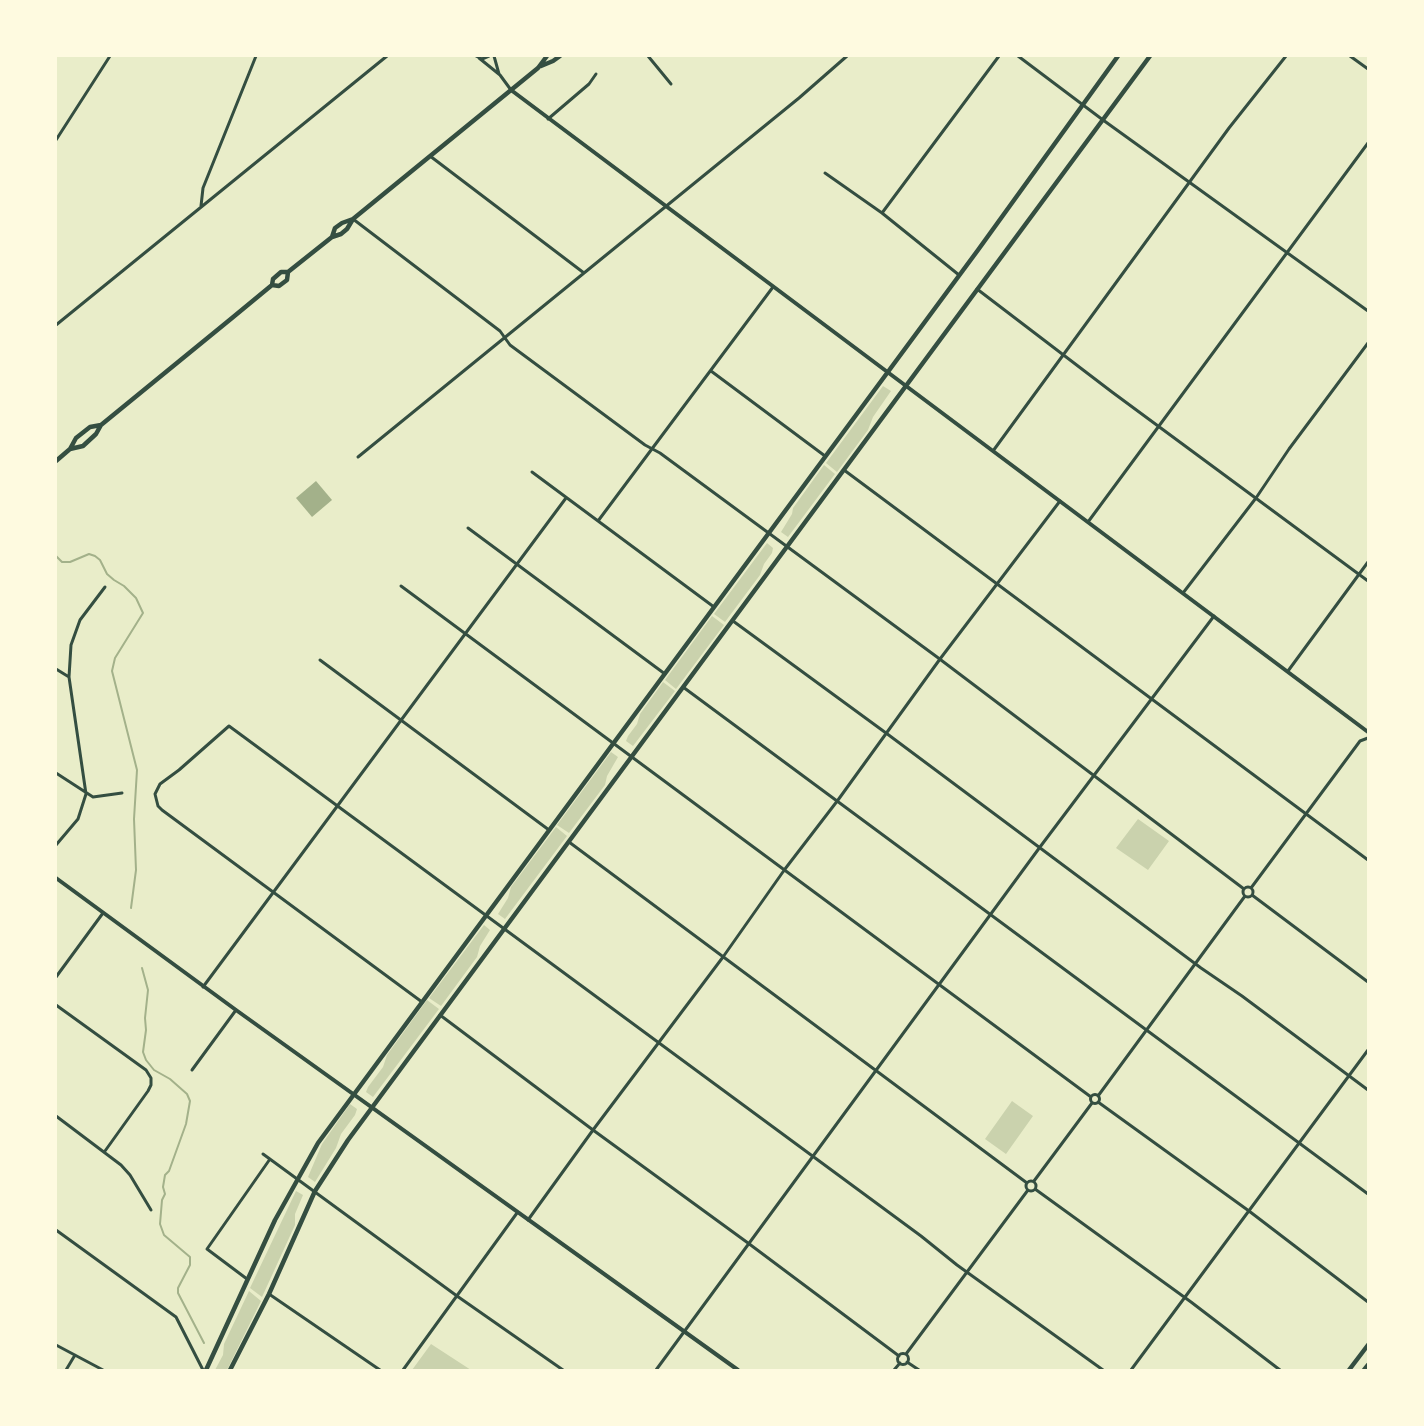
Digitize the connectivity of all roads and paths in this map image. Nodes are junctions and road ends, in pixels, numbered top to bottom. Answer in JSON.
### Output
{"nodes":[{"id":1,"x":110,"y":56,"type":"edge"},
{"id":2,"x":256,"y":56,"type":"edge"},
{"id":3,"x":387,"y":56,"type":"edge"},
{"id":4,"x":491,"y":56,"type":"edge"},
{"id":5,"x":548,"y":56,"type":"edge"},
{"id":6,"x":560,"y":56,"type":"edge"},
{"id":7,"x":648,"y":56,"type":"edge"},
{"id":8,"x":847,"y":56,"type":"edge"},
{"id":9,"x":999,"y":56,"type":"edge"},
{"id":10,"x":1018,"y":56,"type":"edge"},
{"id":11,"x":1118,"y":56,"type":"edge"},
{"id":12,"x":1150,"y":56,"type":"edge"},
{"id":13,"x":1286,"y":56,"type":"edge"},
{"id":14,"x":1350,"y":56,"type":"edge"},
{"id":15,"x":477,"y":57,"type":"edge"},
{"id":16,"x":538,"y":68,"type":"junction"},
{"id":17,"x":1368,"y":69,"type":"edge"},
{"id":18,"x":596,"y":74,"type":"dead end"},
{"id":19,"x":500,"y":75,"type":"junction"},
{"id":20,"x":671,"y":84,"type":"dead end"},
{"id":21,"x":511,"y":90,"type":"junction"},
{"id":22,"x":1082,"y":104,"type":"junction"},
{"id":23,"x":548,"y":119,"type":"junction"},
{"id":24,"x":1103,"y":120,"type":"junction"},
{"id":25,"x":56,"y":140,"type":"edge"},
{"id":26,"x":1368,"y":143,"type":"edge"},
{"id":27,"x":430,"y":156,"type":"junction"},
{"id":28,"x":825,"y":173,"type":"dead end"},
{"id":29,"x":1189,"y":182,"type":"junction"},
{"id":30,"x":201,"y":206,"type":"junction"},
{"id":31,"x":666,"y":207,"type":"junction"},
{"id":32,"x":882,"y":213,"type":"junction"},
{"id":33,"x":353,"y":219,"type":"junction"},
{"id":34,"x":332,"y":237,"type":"junction"},
{"id":35,"x":1288,"y":251,"type":"junction"},
{"id":36,"x":288,"y":272,"type":"junction"},
{"id":37,"x":584,"y":273,"type":"junction"},
{"id":38,"x":959,"y":275,"type":"junction"},
{"id":39,"x":272,"y":285,"type":"junction"},
{"id":40,"x":773,"y":287,"type":"junction"},
{"id":41,"x":977,"y":289,"type":"junction"},
{"id":42,"x":1368,"y":311,"type":"edge"},
{"id":43,"x":56,"y":325,"type":"edge"},
{"id":44,"x":505,"y":338,"type":"junction"},
{"id":45,"x":1368,"y":343,"type":"edge"},
{"id":46,"x":1065,"y":354,"type":"junction"},
{"id":47,"x":711,"y":370,"type":"junction"},
{"id":48,"x":887,"y":372,"type":"junction"},
{"id":49,"x":906,"y":386,"type":"junction"},
{"id":50,"x":100,"y":425,"type":"junction"},
{"id":51,"x":1160,"y":425,"type":"junction"},
{"id":52,"x":70,"y":449,"type":"junction"},
{"id":53,"x":652,"y":449,"type":"junction"},
{"id":54,"x":993,"y":451,"type":"junction"},
{"id":55,"x":825,"y":456,"type":"junction"},
{"id":56,"x":358,"y":457,"type":"dead end"},
{"id":57,"x":56,"y":461,"type":"edge"},
{"id":58,"x":844,"y":470,"type":"junction"},
{"id":59,"x":532,"y":472,"type":"dead end"},
{"id":60,"x":566,"y":498,"type":"junction"},
{"id":61,"x":1256,"y":498,"type":"junction"},
{"id":62,"x":1060,"y":501,"type":"junction"},
{"id":63,"x":598,"y":521,"type":"junction"},
{"id":64,"x":1088,"y":522,"type":"junction"},
{"id":65,"x":468,"y":528,"type":"dead end"},
{"id":66,"x":769,"y":533,"type":"junction"},
{"id":67,"x":787,"y":547,"type":"junction"},
{"id":68,"x":1368,"y":562,"type":"edge"},
{"id":69,"x":516,"y":564,"type":"junction"},
{"id":70,"x":1360,"y":574,"type":"junction"},
{"id":71,"x":1368,"y":581,"type":"edge"},
{"id":72,"x":997,"y":583,"type":"junction"},
{"id":73,"x":401,"y":586,"type":"dead end"},
{"id":74,"x":105,"y":587,"type":"dead end"},
{"id":75,"x":1183,"y":593,"type":"junction"},
{"id":76,"x":714,"y":607,"type":"junction"},
{"id":77,"x":1214,"y":616,"type":"junction"},
{"id":78,"x":732,"y":621,"type":"junction"},
{"id":79,"x":465,"y":633,"type":"junction"},
{"id":80,"x":940,"y":659,"type":"junction"},
{"id":81,"x":320,"y":660,"type":"dead end"},
{"id":82,"x":56,"y":669,"type":"edge"},
{"id":83,"x":1288,"y":671,"type":"junction"},
{"id":84,"x":665,"y":674,"type":"junction"},
{"id":85,"x":69,"y":677,"type":"junction"},
{"id":86,"x":683,"y":687,"type":"junction"},
{"id":87,"x":1151,"y":698,"type":"junction"},
{"id":88,"x":401,"y":719,"type":"junction"},
{"id":89,"x":1368,"y":732,"type":"edge"},
{"id":90,"x":886,"y":733,"type":"junction"},
{"id":91,"x":1368,"y":738,"type":"edge"},
{"id":92,"x":614,"y":742,"type":"junction"},
{"id":93,"x":632,"y":756,"type":"junction"},
{"id":94,"x":56,"y":772,"type":"edge"},
{"id":95,"x":1095,"y":775,"type":"junction"},
{"id":96,"x":122,"y":793,"type":"dead end"},
{"id":97,"x":86,"y":794,"type":"junction"},
{"id":98,"x":838,"y":800,"type":"junction"},
{"id":99,"x":338,"y":806,"type":"junction"},
{"id":100,"x":1305,"y":815,"type":"junction"},
{"id":101,"x":549,"y":830,"type":"junction"},
{"id":102,"x":568,"y":842,"type":"junction"},
{"id":103,"x":56,"y":845,"type":"edge"},
{"id":104,"x":1040,"y":847,"type":"junction"},
{"id":105,"x":1368,"y":860,"type":"edge"},
{"id":106,"x":785,"y":869,"type":"junction"},
{"id":107,"x":56,"y":878,"type":"edge"},
{"id":108,"x":1251,"y":888,"type":"junction"},
{"id":109,"x":1244,"y":889,"type":"junction"},
{"id":110,"x":273,"y":892,"type":"junction"},
{"id":111,"x":1252,"y":895,"type":"junction"},
{"id":112,"x":1245,"y":896,"type":"junction"},
{"id":113,"x":103,"y":913,"type":"junction"},
{"id":114,"x":486,"y":915,"type":"junction"},
{"id":115,"x":990,"y":915,"type":"junction"},
{"id":116,"x":504,"y":929,"type":"junction"},
{"id":117,"x":723,"y":957,"type":"junction"},
{"id":118,"x":1195,"y":964,"type":"junction"},
{"id":119,"x":56,"y":977,"type":"edge"},
{"id":120,"x":1368,"y":982,"type":"edge"},
{"id":121,"x":939,"y":985,"type":"junction"},
{"id":122,"x":203,"y":987,"type":"junction"},
{"id":123,"x":422,"y":1002,"type":"junction"},
{"id":124,"x":56,"y":1005,"type":"edge"},
{"id":125,"x":236,"y":1010,"type":"junction"},
{"id":126,"x":441,"y":1015,"type":"junction"},
{"id":127,"x":1146,"y":1030,"type":"junction"},
{"id":128,"x":658,"y":1042,"type":"junction"},
{"id":129,"x":1368,"y":1050,"type":"edge"},
{"id":130,"x":192,"y":1070,"type":"dead end"},
{"id":131,"x":876,"y":1070,"type":"junction"},
{"id":132,"x":1349,"y":1076,"type":"junction"},
{"id":133,"x":1368,"y":1090,"type":"edge"},
{"id":134,"x":354,"y":1094,"type":"junction"},
{"id":135,"x":1098,"y":1096,"type":"junction"},
{"id":136,"x":1091,"y":1097,"type":"junction"},
{"id":137,"x":1098,"y":1102,"type":"junction"},
{"id":138,"x":1092,"y":1103,"type":"junction"},
{"id":139,"x":372,"y":1107,"type":"junction"},
{"id":140,"x":56,"y":1116,"type":"edge"},
{"id":141,"x":593,"y":1130,"type":"junction"},
{"id":142,"x":1301,"y":1143,"type":"junction"},
{"id":143,"x":105,"y":1151,"type":"junction"},
{"id":144,"x":263,"y":1154,"type":"dead end"},
{"id":145,"x":811,"y":1156,"type":"junction"},
{"id":146,"x":270,"y":1159,"type":"junction"},
{"id":147,"x":297,"y":1178,"type":"junction"},
{"id":148,"x":1034,"y":1181,"type":"junction"},
{"id":149,"x":1027,"y":1183,"type":"junction"},
{"id":150,"x":1035,"y":1189,"type":"junction"},
{"id":151,"x":1028,"y":1190,"type":"junction"},
{"id":152,"x":315,"y":1191,"type":"junction"},
{"id":153,"x":1368,"y":1194,"type":"edge"},
{"id":154,"x":151,"y":1210,"type":"dead end"},
{"id":155,"x":1249,"y":1211,"type":"junction"},
{"id":156,"x":517,"y":1213,"type":"junction"},
{"id":157,"x":528,"y":1220,"type":"junction"},
{"id":158,"x":56,"y":1230,"type":"edge"},
{"id":159,"x":748,"y":1243,"type":"junction"},
{"id":160,"x":967,"y":1272,"type":"junction"},
{"id":161,"x":249,"y":1280,"type":"junction"},
{"id":162,"x":268,"y":1294,"type":"junction"},
{"id":163,"x":457,"y":1296,"type":"junction"},
{"id":164,"x":1184,"y":1298,"type":"junction"},
{"id":165,"x":1368,"y":1302,"type":"edge"},
{"id":166,"x":684,"y":1332,"type":"junction"},
{"id":167,"x":56,"y":1345,"type":"edge"},
{"id":168,"x":1368,"y":1345,"type":"edge"},
{"id":169,"x":906,"y":1354,"type":"junction"},
{"id":170,"x":75,"y":1355,"type":"junction"},
{"id":171,"x":899,"y":1356,"type":"junction"},
{"id":172,"x":907,"y":1362,"type":"junction"},
{"id":173,"x":900,"y":1363,"type":"junction"},
{"id":174,"x":1368,"y":1365,"type":"edge"},
{"id":175,"x":1351,"y":1370,"type":"edge"},
{"id":176,"x":66,"y":1371,"type":"edge"},
{"id":177,"x":103,"y":1371,"type":"edge"},
{"id":178,"x":205,"y":1371,"type":"edge"},
{"id":179,"x":230,"y":1371,"type":"edge"},
{"id":180,"x":380,"y":1371,"type":"edge"},
{"id":181,"x":403,"y":1371,"type":"edge"},
{"id":182,"x":563,"y":1371,"type":"edge"},
{"id":183,"x":656,"y":1371,"type":"edge"},
{"id":184,"x":738,"y":1371,"type":"edge"},
{"id":185,"x":894,"y":1371,"type":"edge"},
{"id":186,"x":919,"y":1371,"type":"edge"},
{"id":187,"x":1103,"y":1371,"type":"edge"},
{"id":188,"x":1131,"y":1371,"type":"edge"},
{"id":189,"x":1280,"y":1371,"type":"edge"},
{"id":190,"x":1364,"y":1371,"type":"edge"}],
"edges":[{"from":1,"to":25,"type":"street"},
{"from":2,"to":30,"type":"street"},
{"from":3,"to":30,"type":"street"},
{"from":4,"to":15,"type":"street"},
{"from":4,"to":19,"type":"street"},
{"from":5,"to":16,"type":"main road"},
{"from":6,"to":16,"type":"main road"},
{"from":7,"to":20,"type":"street"},
{"from":8,"to":31,"type":"street"},
{"from":9,"to":32,"type":"street"},
{"from":10,"to":22,"type":"street"},
{"from":11,"to":22,"type":"main road"},
{"from":12,"to":24,"type":"main road"},
{"from":13,"to":29,"type":"street"},
{"from":14,"to":17,"type":"street"},
{"from":15,"to":19,"type":"street"},
{"from":16,"to":21,"type":"main road"},
{"from":18,"to":23,"type":"street"},
{"from":19,"to":21,"type":"street"},
{"from":21,"to":23,"type":"street"},
{"from":21,"to":27,"type":"main road"},
{"from":22,"to":24,"type":"street"},
{"from":22,"to":38,"type":"main road"},
{"from":23,"to":31,"type":"street"},
{"from":24,"to":29,"type":"street"},
{"from":24,"to":41,"type":"main road"},
{"from":26,"to":35,"type":"street"},
{"from":27,"to":33,"type":"main road"},
{"from":27,"to":37,"type":"street"},
{"from":28,"to":32,"type":"street"},
{"from":29,"to":35,"type":"street"},
{"from":29,"to":46,"type":"street"},
{"from":30,"to":43,"type":"street"},
{"from":31,"to":37,"type":"street"},
{"from":31,"to":40,"type":"street"},
{"from":32,"to":38,"type":"street"},
{"from":33,"to":34,"type":"main road"},
{"from":33,"to":34,"type":"main road"},
{"from":33,"to":44,"type":"street"},
{"from":34,"to":36,"type":"main road"},
{"from":35,"to":42,"type":"street"},
{"from":35,"to":51,"type":"street"},
{"from":36,"to":39,"type":"main road"},
{"from":36,"to":39,"type":"main road"},
{"from":37,"to":44,"type":"street"},
{"from":38,"to":48,"type":"main road"},
{"from":39,"to":50,"type":"main road"},
{"from":40,"to":47,"type":"street"},
{"from":40,"to":48,"type":"street"},
{"from":41,"to":46,"type":"street"},
{"from":41,"to":49,"type":"main road"},
{"from":44,"to":53,"type":"street"},
{"from":44,"to":56,"type":"street"},
{"from":45,"to":61,"type":"street"},
{"from":46,"to":51,"type":"street"},
{"from":46,"to":54,"type":"street"},
{"from":47,"to":53,"type":"street"},
{"from":47,"to":55,"type":"street"},
{"from":48,"to":49,"type":"street"},
{"from":48,"to":55,"type":"main road"},
{"from":49,"to":54,"type":"street"},
{"from":49,"to":58,"type":"main road"},
{"from":50,"to":52,"type":"main road"},
{"from":50,"to":52,"type":"main road"},
{"from":51,"to":61,"type":"street"},
{"from":51,"to":64,"type":"street"},
{"from":52,"to":57,"type":"main road"},
{"from":53,"to":63,"type":"street"},
{"from":53,"to":66,"type":"street"},
{"from":54,"to":62,"type":"street"},
{"from":55,"to":66,"type":"main road"},
{"from":58,"to":67,"type":"main road"},
{"from":58,"to":72,"type":"street"},
{"from":59,"to":60,"type":"street"},
{"from":60,"to":63,"type":"street"},
{"from":60,"to":69,"type":"street"},
{"from":61,"to":70,"type":"street"},
{"from":61,"to":75,"type":"street"},
{"from":62,"to":64,"type":"street"},
{"from":62,"to":72,"type":"street"},
{"from":63,"to":76,"type":"street"},
{"from":64,"to":75,"type":"street"},
{"from":65,"to":69,"type":"street"},
{"from":66,"to":67,"type":"street"},
{"from":66,"to":76,"type":"main road"},
{"from":67,"to":78,"type":"main road"},
{"from":67,"to":80,"type":"street"},
{"from":68,"to":70,"type":"street"},
{"from":69,"to":79,"type":"street"},
{"from":69,"to":84,"type":"street"},
{"from":70,"to":71,"type":"street"},
{"from":70,"to":83,"type":"street"},
{"from":72,"to":80,"type":"street"},
{"from":72,"to":87,"type":"street"},
{"from":73,"to":79,"type":"street"},
{"from":74,"to":85,"type":"street"},
{"from":75,"to":77,"type":"street"},
{"from":76,"to":84,"type":"main road"},
{"from":77,"to":83,"type":"street"},
{"from":77,"to":87,"type":"street"},
{"from":78,"to":86,"type":"main road"},
{"from":78,"to":90,"type":"street"},
{"from":79,"to":88,"type":"street"},
{"from":79,"to":92,"type":"street"},
{"from":80,"to":90,"type":"street"},
{"from":80,"to":95,"type":"street"},
{"from":81,"to":88,"type":"street"},
{"from":82,"to":85,"type":"street"},
{"from":83,"to":89,"type":"street"},
{"from":84,"to":92,"type":"main road"},
{"from":85,"to":97,"type":"street"},
{"from":86,"to":93,"type":"main road"},
{"from":86,"to":98,"type":"street"},
{"from":87,"to":95,"type":"street"},
{"from":87,"to":100,"type":"street"},
{"from":88,"to":99,"type":"street"},
{"from":88,"to":101,"type":"street"},
{"from":90,"to":98,"type":"street"},
{"from":90,"to":104,"type":"street"},
{"from":91,"to":100,"type":"street"},
{"from":92,"to":93,"type":"street"},
{"from":92,"to":101,"type":"main road"},
{"from":93,"to":102,"type":"main road"},
{"from":93,"to":106,"type":"street"},
{"from":94,"to":97,"type":"street"},
{"from":95,"to":104,"type":"street"},
{"from":95,"to":109,"type":"street"},
{"from":96,"to":97,"type":"street"},
{"from":97,"to":103,"type":"street"},
{"from":98,"to":106,"type":"street"},
{"from":98,"to":115,"type":"street"},
{"from":99,"to":110,"type":"street"},
{"from":99,"to":110,"type":"street"},
{"from":99,"to":114,"type":"street"},
{"from":100,"to":105,"type":"street"},
{"from":100,"to":108,"type":"street"},
{"from":101,"to":114,"type":"main road"},
{"from":102,"to":116,"type":"main road"},
{"from":102,"to":117,"type":"street"},
{"from":104,"to":115,"type":"street"},
{"from":104,"to":118,"type":"street"},
{"from":106,"to":117,"type":"street"},
{"from":106,"to":121,"type":"street"},
{"from":107,"to":113,"type":"street"},
{"from":108,"to":109,"type":"street"},
{"from":108,"to":111,"type":"street"},
{"from":109,"to":112,"type":"street"},
{"from":110,"to":122,"type":"street"},
{"from":110,"to":123,"type":"street"},
{"from":111,"to":112,"type":"street"},
{"from":111,"to":120,"type":"street"},
{"from":112,"to":118,"type":"street"},
{"from":113,"to":119,"type":"street"},
{"from":113,"to":122,"type":"street"},
{"from":114,"to":116,"type":"street"},
{"from":114,"to":123,"type":"main road"},
{"from":115,"to":121,"type":"street"},
{"from":115,"to":127,"type":"street"},
{"from":116,"to":126,"type":"main road"},
{"from":116,"to":128,"type":"street"},
{"from":117,"to":128,"type":"street"},
{"from":117,"to":131,"type":"street"},
{"from":118,"to":127,"type":"street"},
{"from":118,"to":132,"type":"street"},
{"from":121,"to":131,"type":"street"},
{"from":121,"to":136,"type":"street"},
{"from":122,"to":125,"type":"street"},
{"from":123,"to":134,"type":"main road"},
{"from":124,"to":143,"type":"street"},
{"from":125,"to":130,"type":"street"},
{"from":125,"to":134,"type":"street"},
{"from":126,"to":139,"type":"main road"},
{"from":126,"to":141,"type":"street"},
{"from":127,"to":135,"type":"street"},
{"from":127,"to":142,"type":"street"},
{"from":128,"to":141,"type":"street"},
{"from":128,"to":145,"type":"street"},
{"from":129,"to":132,"type":"street"},
{"from":131,"to":145,"type":"street"},
{"from":131,"to":149,"type":"street"},
{"from":132,"to":133,"type":"street"},
{"from":132,"to":142,"type":"street"},
{"from":134,"to":139,"type":"street"},
{"from":134,"to":147,"type":"main road"},
{"from":135,"to":136,"type":"street"},
{"from":135,"to":137,"type":"street"},
{"from":136,"to":138,"type":"street"},
{"from":137,"to":138,"type":"street"},
{"from":137,"to":155,"type":"street"},
{"from":138,"to":148,"type":"street"},
{"from":139,"to":152,"type":"main road"},
{"from":139,"to":156,"type":"street"},
{"from":140,"to":143,"type":"street"},
{"from":141,"to":157,"type":"street"},
{"from":141,"to":159,"type":"street"},
{"from":142,"to":153,"type":"street"},
{"from":142,"to":155,"type":"street"},
{"from":143,"to":154,"type":"street"},
{"from":144,"to":146,"type":"street"},
{"from":145,"to":159,"type":"street"},
{"from":145,"to":160,"type":"street"},
{"from":146,"to":147,"type":"street"},
{"from":146,"to":161,"type":"street"},
{"from":147,"to":152,"type":"street"},
{"from":147,"to":161,"type":"main road"},
{"from":148,"to":149,"type":"street"},
{"from":148,"to":150,"type":"street"},
{"from":149,"to":151,"type":"street"},
{"from":150,"to":151,"type":"street"},
{"from":150,"to":164,"type":"street"},
{"from":151,"to":160,"type":"street"},
{"from":152,"to":162,"type":"main road"},
{"from":152,"to":163,"type":"street"},
{"from":155,"to":164,"type":"street"},
{"from":155,"to":165,"type":"street"},
{"from":156,"to":157,"type":"street"},
{"from":156,"to":163,"type":"street"},
{"from":157,"to":166,"type":"street"},
{"from":158,"to":178,"type":"street"},
{"from":159,"to":166,"type":"street"},
{"from":159,"to":171,"type":"street"},
{"from":160,"to":169,"type":"street"},
{"from":160,"to":187,"type":"street"},
{"from":161,"to":178,"type":"main road"},
{"from":162,"to":179,"type":"main road"},
{"from":162,"to":180,"type":"street"},
{"from":163,"to":181,"type":"street"},
{"from":163,"to":182,"type":"street"},
{"from":164,"to":188,"type":"street"},
{"from":164,"to":189,"type":"street"},
{"from":166,"to":183,"type":"street"},
{"from":166,"to":184,"type":"street"},
{"from":167,"to":170,"type":"street"},
{"from":168,"to":175,"type":"main road"},
{"from":169,"to":171,"type":"street"},
{"from":169,"to":172,"type":"street"},
{"from":170,"to":176,"type":"street"},
{"from":170,"to":177,"type":"street"},
{"from":171,"to":173,"type":"street"},
{"from":172,"to":173,"type":"street"},
{"from":172,"to":186,"type":"street"},
{"from":173,"to":185,"type":"street"},
{"from":174,"to":190,"type":"main road"}]}
